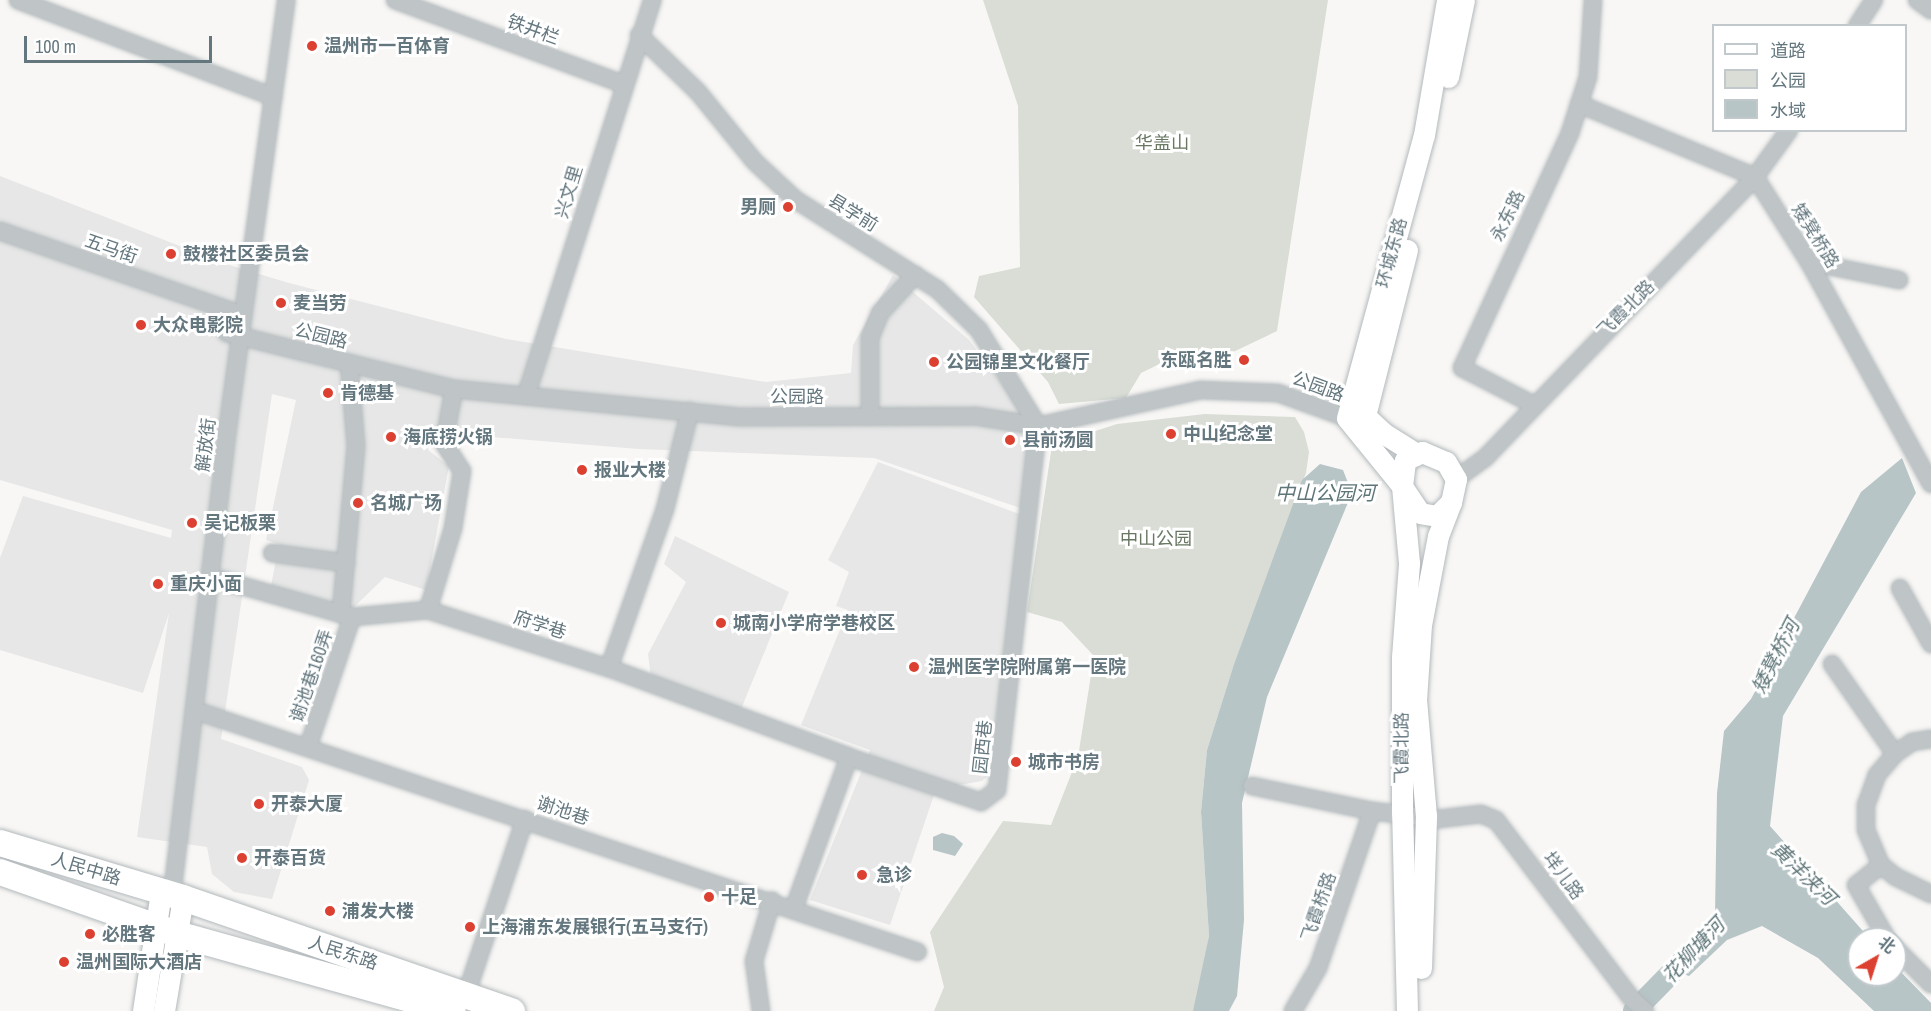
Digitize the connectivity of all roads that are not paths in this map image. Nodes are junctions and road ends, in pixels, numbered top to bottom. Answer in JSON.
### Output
{"nodes":[{"id":1,"x":18,"y":0,"type":"edge"},
{"id":2,"x":286,"y":0,"type":"edge"},
{"id":3,"x":395,"y":0,"type":"edge"},
{"id":4,"x":652,"y":0,"type":"edge"},
{"id":5,"x":1447,"y":0,"type":"edge"},
{"id":6,"x":1464,"y":0,"type":"edge"},
{"id":7,"x":1593,"y":0,"type":"edge"},
{"id":8,"x":1874,"y":0,"type":"edge"},
{"id":9,"x":1917,"y":0,"type":"edge"},
{"id":10,"x":1931,"y":10,"type":"edge"},
{"id":11,"x":1858,"y":24,"type":"edge"},
{"id":12,"x":639,"y":35,"type":"junction"},
{"id":13,"x":623,"y":84,"type":"junction"},
{"id":14,"x":273,"y":96,"type":"junction"},
{"id":15,"x":1579,"y":104,"type":"junction"},
{"id":16,"x":1788,"y":132,"type":"edge"},
{"id":17,"x":1755,"y":177,"type":"junction"},
{"id":18,"x":0,"y":231,"type":"edge"},
{"id":19,"x":1809,"y":262,"type":"junction"},
{"id":20,"x":915,"y":275,"type":"junction"},
{"id":21,"x":1899,"y":280,"type":"dead end"},
{"id":22,"x":243,"y":315,"type":"junction"},
{"id":23,"x":234,"y":334,"type":"junction"},
{"id":24,"x":349,"y":363,"type":"junction"},
{"id":25,"x":454,"y":389,"type":"junction"},
{"id":26,"x":526,"y":396,"type":"junction"},
{"id":27,"x":1534,"y":405,"type":"junction"},
{"id":28,"x":690,"y":411,"type":"junction"},
{"id":29,"x":870,"y":416,"type":"junction"},
{"id":30,"x":1356,"y":417,"type":"junction"},
{"id":31,"x":1038,"y":426,"type":"junction"},
{"id":32,"x":1415,"y":453,"type":"junction"},
{"id":33,"x":1456,"y":479,"type":"junction"},
{"id":34,"x":1931,"y":484,"type":"edge"},
{"id":35,"x":1402,"y":486,"type":"junction"},
{"id":36,"x":1451,"y":502,"type":"junction"},
{"id":37,"x":272,"y":553,"type":"dead end"},
{"id":38,"x":346,"y":563,"type":"junction"},
{"id":39,"x":211,"y":577,"type":"junction"},
{"id":40,"x":1900,"y":588,"type":"dead end"},
{"id":41,"x":428,"y":610,"type":"junction"},
{"id":42,"x":347,"y":615,"type":"junction"},
{"id":43,"x":1931,"y":644,"type":"edge"},
{"id":44,"x":1832,"y":664,"type":"dead end"},
{"id":45,"x":609,"y":668,"type":"junction"},
{"id":46,"x":194,"y":710,"type":"junction"},
{"id":47,"x":1931,"y":739,"type":"edge"},
{"id":48,"x":309,"y":747,"type":"junction"},
{"id":49,"x":1895,"y":754,"type":"junction"},
{"id":50,"x":849,"y":757,"type":"junction"},
{"id":51,"x":1252,"y":786,"type":"dead end"},
{"id":52,"x":1372,"y":812,"type":"junction"},
{"id":53,"x":1402,"y":813,"type":"junction"},
{"id":54,"x":1426,"y":816,"type":"junction"},
{"id":55,"x":525,"y":819,"type":"junction"},
{"id":56,"x":0,"y":843,"type":"edge"},
{"id":57,"x":1881,"y":865,"type":"junction"},
{"id":58,"x":0,"y":872,"type":"edge"},
{"id":59,"x":1931,"y":894,"type":"edge"},
{"id":60,"x":172,"y":895,"type":"junction"},
{"id":61,"x":772,"y":901,"type":"junction"},
{"id":62,"x":794,"y":908,"type":"junction"},
{"id":63,"x":1880,"y":927,"type":"edge"},
{"id":64,"x":166,"y":931,"type":"junction"},
{"id":65,"x":918,"y":952,"type":"dead end"},
{"id":66,"x":1907,"y":960,"type":"edge"},
{"id":67,"x":1931,"y":984,"type":"edge"},
{"id":68,"x":460,"y":1005,"type":"edge"},
{"id":69,"x":143,"y":1011,"type":"edge"},
{"id":70,"x":164,"y":1011,"type":"edge"},
{"id":71,"x":512,"y":1011,"type":"edge"},
{"id":72,"x":761,"y":1011,"type":"edge"},
{"id":73,"x":1293,"y":1011,"type":"edge"},
{"id":74,"x":1407,"y":1011,"type":"edge"},
{"id":75,"x":1419,"y":1011,"type":"edge"},
{"id":76,"x":1645,"y":1011,"type":"edge"}],
"edges":[{"from":1,"to":14,"type":"street"},
{"from":2,"to":14,"type":"street","name":"解放街"},
{"from":3,"to":13,"type":"street","name":"铁井栏"},
{"from":4,"to":12,"type":"street","name":"兴文里"},
{"from":5,"to":30,"type":"main road","name":"环城东路"},
{"from":6,"to":30,"type":"main road","name":"环城东路"},
{"from":7,"to":15,"type":"street","name":"永东路"},
{"from":8,"to":11,"type":"street"},
{"from":9,"to":10,"type":"street"},
{"from":12,"to":13,"type":"street","name":"兴文里"},
{"from":12,"to":20,"type":"street","name":"县学前"},
{"from":13,"to":26,"type":"street","name":"兴文里"},
{"from":14,"to":22,"type":"street","name":"解放街"},
{"from":15,"to":17,"type":"street"},
{"from":15,"to":27,"type":"street","name":"永东路"},
{"from":16,"to":17,"type":"street","name":"飞霞北路"},
{"from":17,"to":19,"type":"street","name":"矮凳桥路"},
{"from":17,"to":27,"type":"street","name":"飞霞北路"},
{"from":18,"to":22,"type":"street","name":"五马街"},
{"from":19,"to":21,"type":"street"},
{"from":19,"to":34,"type":"street","name":"矮凳桥路"},
{"from":20,"to":29,"type":"street"},
{"from":20,"to":31,"type":"street","name":"县学前"},
{"from":22,"to":23,"type":"street","name":"解放街"},
{"from":23,"to":24,"type":"street","name":"公园路"},
{"from":23,"to":39,"type":"street","name":"解放街"},
{"from":24,"to":25,"type":"street","name":"公园路"},
{"from":24,"to":38,"type":"street","name":"谢池巷160弄"},
{"from":25,"to":26,"type":"street","name":"公园路"},
{"from":25,"to":41,"type":"street"},
{"from":26,"to":28,"type":"street","name":"公园路"},
{"from":27,"to":33,"type":"street","name":"飞霞北路"},
{"from":28,"to":29,"type":"street","name":"公园路"},
{"from":28,"to":45,"type":"street"},
{"from":29,"to":31,"type":"street","name":"公园路"},
{"from":30,"to":31,"type":"street","name":"公园路"},
{"from":30,"to":32,"type":"main road"},
{"from":30,"to":35,"type":"main road"},
{"from":31,"to":50,"type":"street","name":"园西巷"},
{"from":32,"to":33,"type":"main road"},
{"from":32,"to":35,"type":"main road","name":"飞霞北路"},
{"from":33,"to":36,"type":"main road","name":"飞霞北路"},
{"from":35,"to":36,"type":"main road"},
{"from":35,"to":53,"type":"main road","name":"飞霞北路"},
{"from":36,"to":54,"type":"main road","name":"飞霞北路"},
{"from":37,"to":38,"type":"street"},
{"from":38,"to":42,"type":"street","name":"谢池巷160弄"},
{"from":39,"to":42,"type":"street","name":"府学巷"},
{"from":39,"to":46,"type":"street","name":"解放街"},
{"from":40,"to":43,"type":"street"},
{"from":41,"to":42,"type":"street","name":"府学巷"},
{"from":41,"to":45,"type":"street","name":"府学巷"},
{"from":42,"to":48,"type":"street","name":"谢池巷160弄"},
{"from":44,"to":49,"type":"street"},
{"from":45,"to":50,"type":"street","name":"府学巷"},
{"from":46,"to":48,"type":"street","name":"谢池巷"},
{"from":46,"to":60,"type":"street","name":"解放街"},
{"from":47,"to":49,"type":"street"},
{"from":48,"to":55,"type":"street","name":"谢池巷"},
{"from":49,"to":57,"type":"street"},
{"from":50,"to":62,"type":"street"},
{"from":51,"to":52,"type":"street"},
{"from":52,"to":53,"type":"street"},
{"from":52,"to":73,"type":"street","name":"飞霞桥路"},
{"from":53,"to":54,"type":"street"},
{"from":53,"to":74,"type":"main road","name":"飞霞北路"},
{"from":54,"to":75,"type":"main road","name":"飞霞北路"},
{"from":54,"to":76,"type":"street","name":"垟儿路"},
{"from":55,"to":61,"type":"street","name":"谢池巷"},
{"from":55,"to":68,"type":"street"},
{"from":56,"to":60,"type":"highway","name":"人民中路"},
{"from":57,"to":59,"type":"street"},
{"from":57,"to":63,"type":"street"},
{"from":58,"to":64,"type":"highway","name":"人民中路"},
{"from":60,"to":64,"type":"main road"},
{"from":60,"to":68,"type":"highway","name":"人民东路"},
{"from":61,"to":62,"type":"street","name":"谢池巷"},
{"from":61,"to":72,"type":"street"},
{"from":62,"to":65,"type":"street","name":"谢池巷"},
{"from":64,"to":68,"type":"highway","name":"人民东路"},
{"from":64,"to":69,"type":"main road"},
{"from":64,"to":70,"type":"main road"},
{"from":66,"to":67,"type":"street"},
{"from":68,"to":71,"type":"highway","name":"人民东路"}]}
